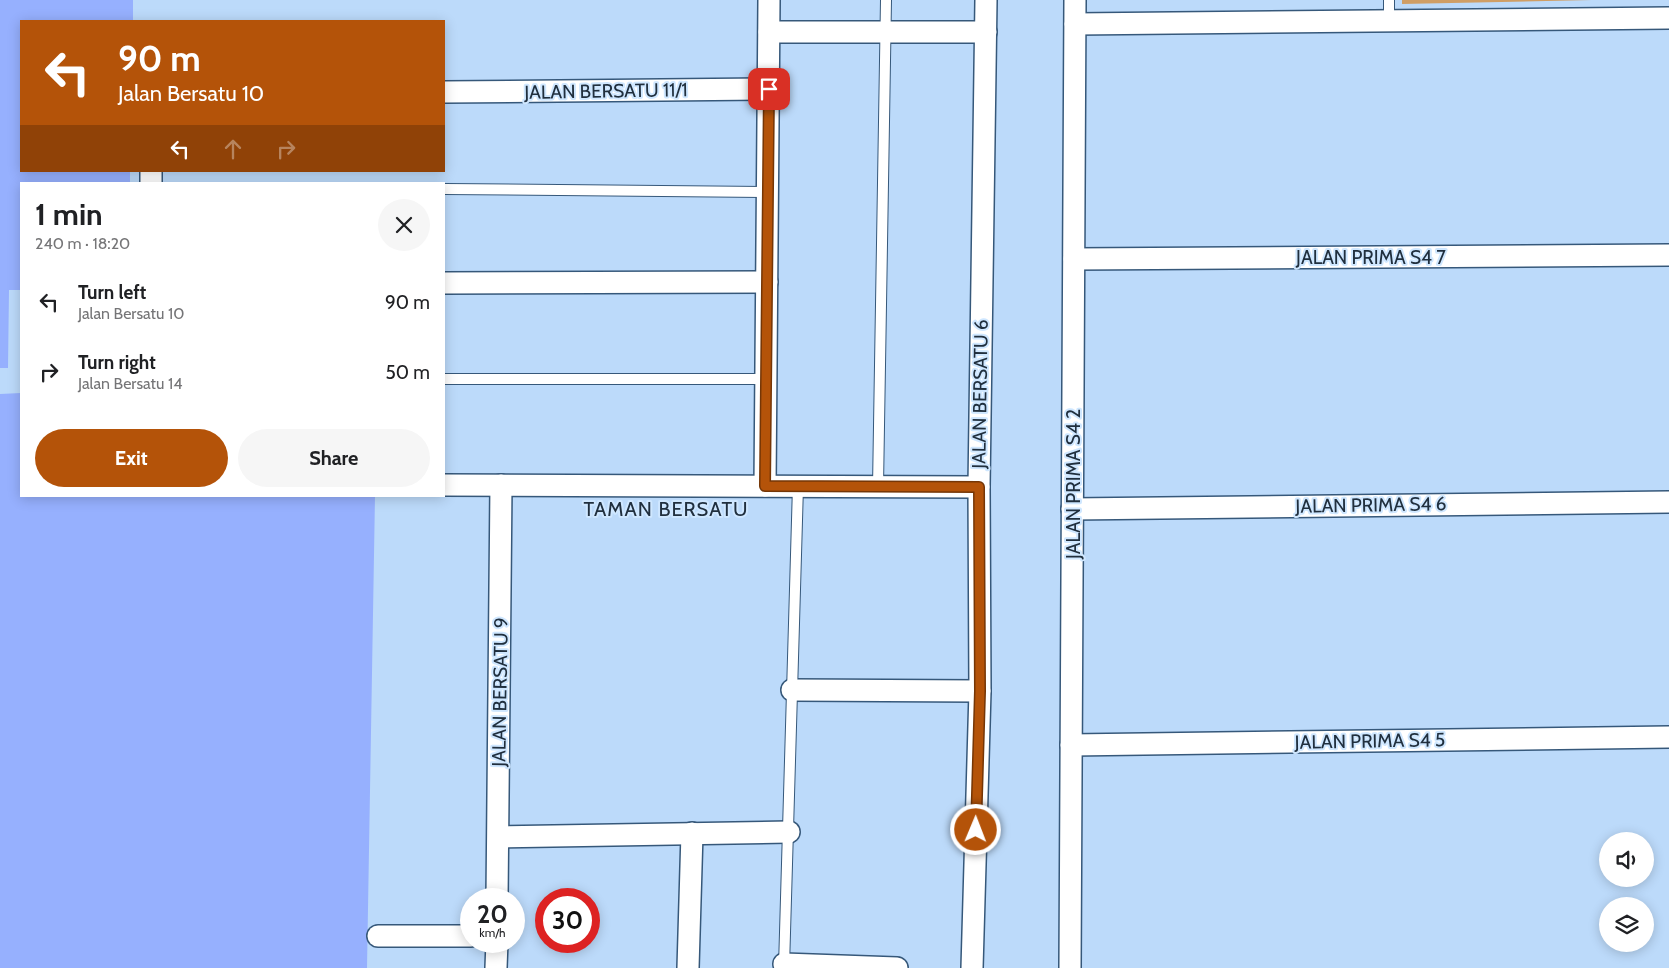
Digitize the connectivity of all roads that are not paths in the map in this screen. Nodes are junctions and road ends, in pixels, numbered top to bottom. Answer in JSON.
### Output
{"nodes":[{"id":1,"x":769,"y":0,"type":"edge"},
{"id":2,"x":886,"y":0,"type":"edge"},
{"id":3,"x":986,"y":0,"type":"edge"},
{"id":4,"x":1075,"y":0,"type":"edge"},
{"id":5,"x":1389,"y":10,"type":"edge"},
{"id":6,"x":1669,"y":18,"type":"edge"},
{"id":7,"x":1075,"y":24,"type":"junction"},
{"id":8,"x":769,"y":32,"type":"junction"},
{"id":9,"x":885,"y":32,"type":"junction"},
{"id":10,"x":986,"y":32,"type":"junction"},
{"id":11,"x":769,"y":89,"type":"junction"},
{"id":12,"x":445,"y":92,"type":"edge"},
{"id":13,"x":445,"y":189,"type":"edge"},
{"id":14,"x":768,"y":192,"type":"junction"},
{"id":15,"x":1669,"y":255,"type":"edge"},
{"id":16,"x":1074,"y":258,"type":"junction"},
{"id":17,"x":767,"y":282,"type":"junction"},
{"id":18,"x":445,"y":283,"type":"edge"},
{"id":19,"x":445,"y":378,"type":"edge"},
{"id":20,"x":766,"y":379,"type":"junction"},
{"id":21,"x":445,"y":485,"type":"edge"},
{"id":22,"x":501,"y":485,"type":"junction"},
{"id":23,"x":765,"y":486,"type":"junction"},
{"id":24,"x":798,"y":486,"type":"junction"},
{"id":25,"x":878,"y":487,"type":"junction"},
{"id":26,"x":979,"y":487,"type":"junction"},
{"id":27,"x":1669,"y":502,"type":"edge"},
{"id":28,"x":1072,"y":509,"type":"junction"},
{"id":29,"x":792,"y":690,"type":"junction"},
{"id":30,"x":980,"y":691,"type":"junction"},
{"id":31,"x":1669,"y":737,"type":"edge"},
{"id":32,"x":1071,"y":745,"type":"junction"},
{"id":33,"x":789,"y":832,"type":"junction"},
{"id":34,"x":692,"y":833,"type":"junction"},
{"id":35,"x":499,"y":837,"type":"junction"},
{"id":36,"x":497,"y":888,"type":"edge"},
{"id":37,"x":378,"y":936,"type":"dead end"},
{"id":38,"x":460,"y":936,"type":"edge"},
{"id":39,"x":497,"y":953,"type":"edge"},
{"id":40,"x":784,"y":966,"type":"edge"},
{"id":41,"x":496,"y":968,"type":"edge"},
{"id":42,"x":688,"y":968,"type":"edge"},
{"id":43,"x":897,"y":968,"type":"edge"},
{"id":44,"x":972,"y":968,"type":"edge"},
{"id":45,"x":1070,"y":968,"type":"edge"}],
"edges":[{"from":1,"to":8,"type":"street"},
{"from":2,"to":9,"type":"lane"},
{"from":3,"to":10,"type":"street","name":"JALAN BERSATU 6"},
{"from":4,"to":7,"type":"street","name":"JALAN PRIMA S4 2"},
{"from":5,"to":6,"type":"street"},
{"from":5,"to":7,"type":"street"},
{"from":7,"to":16,"type":"street","name":"JALAN PRIMA S4 2"},
{"from":8,"to":9,"type":"street"},
{"from":8,"to":11,"type":"street"},
{"from":9,"to":10,"type":"street"},
{"from":9,"to":25,"type":"lane"},
{"from":10,"to":26,"type":"street","name":"JALAN BERSATU 6"},
{"from":11,"to":12,"type":"street","name":"JALAN BERSATU 11/1"},
{"from":11,"to":14,"type":"street"},
{"from":13,"to":14,"type":"lane"},
{"from":14,"to":17,"type":"street"},
{"from":15,"to":16,"type":"street","name":"JALAN PRIMA S4 7"},
{"from":16,"to":28,"type":"street","name":"JALAN PRIMA S4 2"},
{"from":17,"to":18,"type":"street"},
{"from":17,"to":20,"type":"street"},
{"from":19,"to":20,"type":"lane"},
{"from":20,"to":23,"type":"street"},
{"from":21,"to":22,"type":"street"},
{"from":22,"to":23,"type":"street"},
{"from":22,"to":35,"type":"street","name":"JALAN BERSATU 9"},
{"from":23,"to":24,"type":"street"},
{"from":24,"to":25,"type":"street"},
{"from":24,"to":29,"type":"lane"},
{"from":25,"to":26,"type":"street"},
{"from":26,"to":30,"type":"street","name":"JALAN BERSATU 6"},
{"from":27,"to":28,"type":"street","name":"JALAN PRIMA S4 6"},
{"from":28,"to":32,"type":"street","name":"JALAN PRIMA S4 2"},
{"from":29,"to":30,"type":"street"},
{"from":29,"to":33,"type":"lane"},
{"from":30,"to":44,"type":"street","name":"JALAN BERSATU 6"},
{"from":31,"to":32,"type":"street","name":"JALAN PRIMA S4 5"},
{"from":32,"to":45,"type":"street","name":"JALAN PRIMA S4 2"},
{"from":33,"to":34,"type":"street"},
{"from":33,"to":40,"type":"lane"},
{"from":34,"to":35,"type":"street"},
{"from":34,"to":42,"type":"street"},
{"from":35,"to":36,"type":"street","name":"JALAN BERSATU 9"},
{"from":37,"to":38,"type":"street"},
{"from":39,"to":41,"type":"street"},
{"from":40,"to":43,"type":"street"}]}
